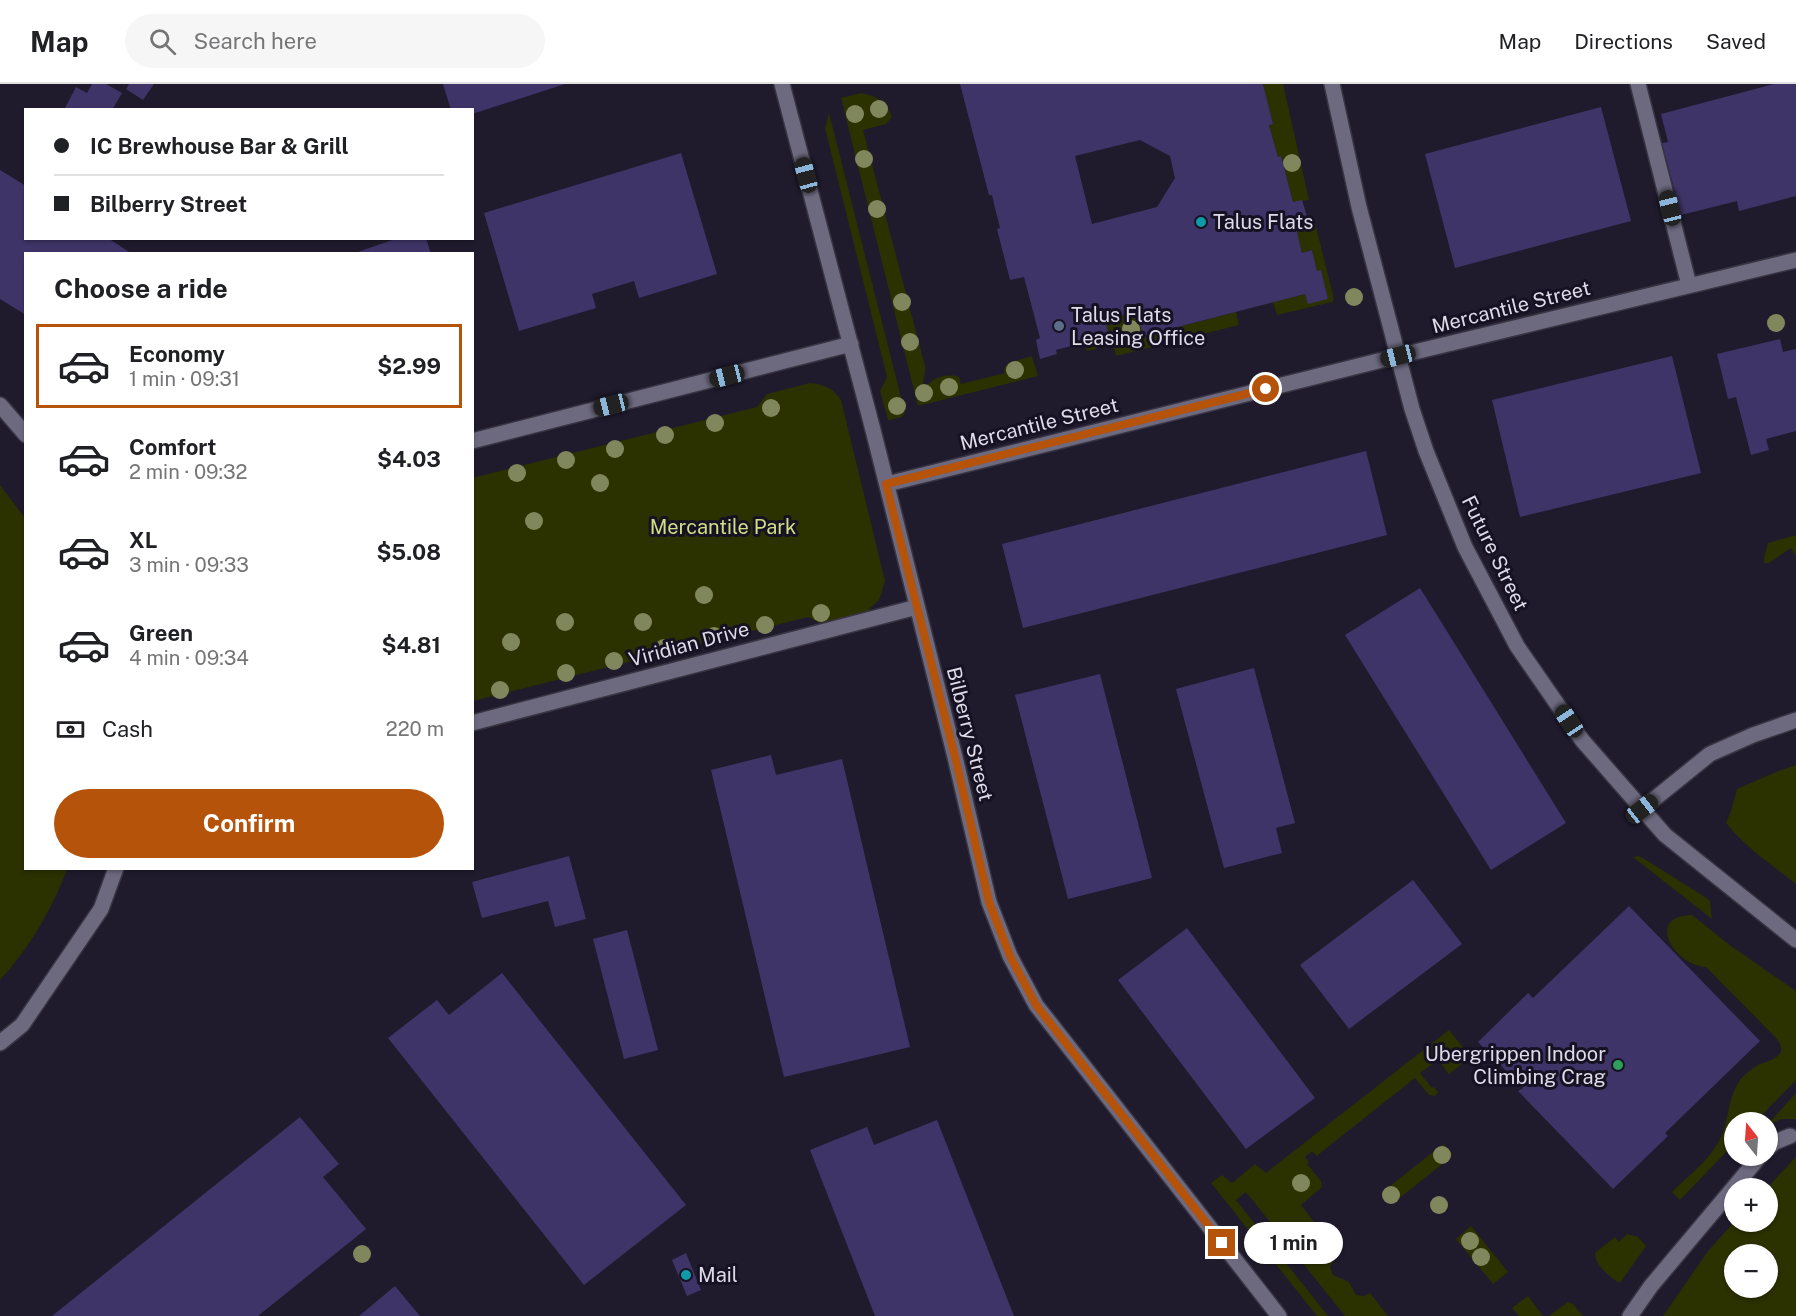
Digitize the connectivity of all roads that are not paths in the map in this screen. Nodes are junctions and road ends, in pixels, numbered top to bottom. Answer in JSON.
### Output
{"nodes":[{"id":1,"x":782,"y":84,"type":"edge"},
{"id":2,"x":1332,"y":84,"type":"edge"},
{"id":3,"x":1638,"y":84,"type":"edge"},
{"id":4,"x":1796,"y":260,"type":"edge"},
{"id":5,"x":1689,"y":285,"type":"junction"},
{"id":6,"x":851,"y":344,"type":"junction"},
{"id":7,"x":1398,"y":356,"type":"junction"},
{"id":8,"x":0,"y":405,"type":"edge"},
{"id":9,"x":24,"y":433,"type":"edge"},
{"id":10,"x":474,"y":440,"type":"edge"},
{"id":11,"x":886,"y":484,"type":"junction"},
{"id":12,"x":917,"y":607,"type":"junction"},
{"id":13,"x":1796,"y":720,"type":"edge"},
{"id":14,"x":474,"y":722,"type":"edge"},
{"id":15,"x":1642,"y":809,"type":"junction"},
{"id":16,"x":115,"y":870,"type":"edge"},
{"id":17,"x":1796,"y":940,"type":"edge"},
{"id":18,"x":0,"y":1043,"type":"edge"},
{"id":19,"x":1790,"y":1136,"type":"dead end"},
{"id":20,"x":1778,"y":1141,"type":"edge"},
{"id":21,"x":1752,"y":1166,"type":"edge"},
{"id":22,"x":1280,"y":1316,"type":"edge"},
{"id":23,"x":1630,"y":1316,"type":"edge"}],
"edges":[{"from":1,"to":6,"type":"street","name":"Bilberry Street"},
{"from":2,"to":7,"type":"street","name":"Future Street"},
{"from":3,"to":5,"type":"street"},
{"from":4,"to":5,"type":"street","name":"Mercantile Street"},
{"from":5,"to":7,"type":"street","name":"Mercantile Street"},
{"from":6,"to":10,"type":"street"},
{"from":6,"to":11,"type":"street","name":"Bilberry Street"},
{"from":7,"to":11,"type":"street","name":"Mercantile Street"},
{"from":7,"to":15,"type":"street","name":"Future Street"},
{"from":8,"to":9,"type":"street"},
{"from":11,"to":12,"type":"street","name":"Bilberry Street"},
{"from":12,"to":14,"type":"street","name":"Viridian Drive"},
{"from":12,"to":22,"type":"street","name":"Bilberry Street"},
{"from":13,"to":15,"type":"street"},
{"from":15,"to":17,"type":"street","name":"Future Street"},
{"from":16,"to":18,"type":"street"},
{"from":19,"to":20,"type":"street"},
{"from":21,"to":23,"type":"street"}]}
